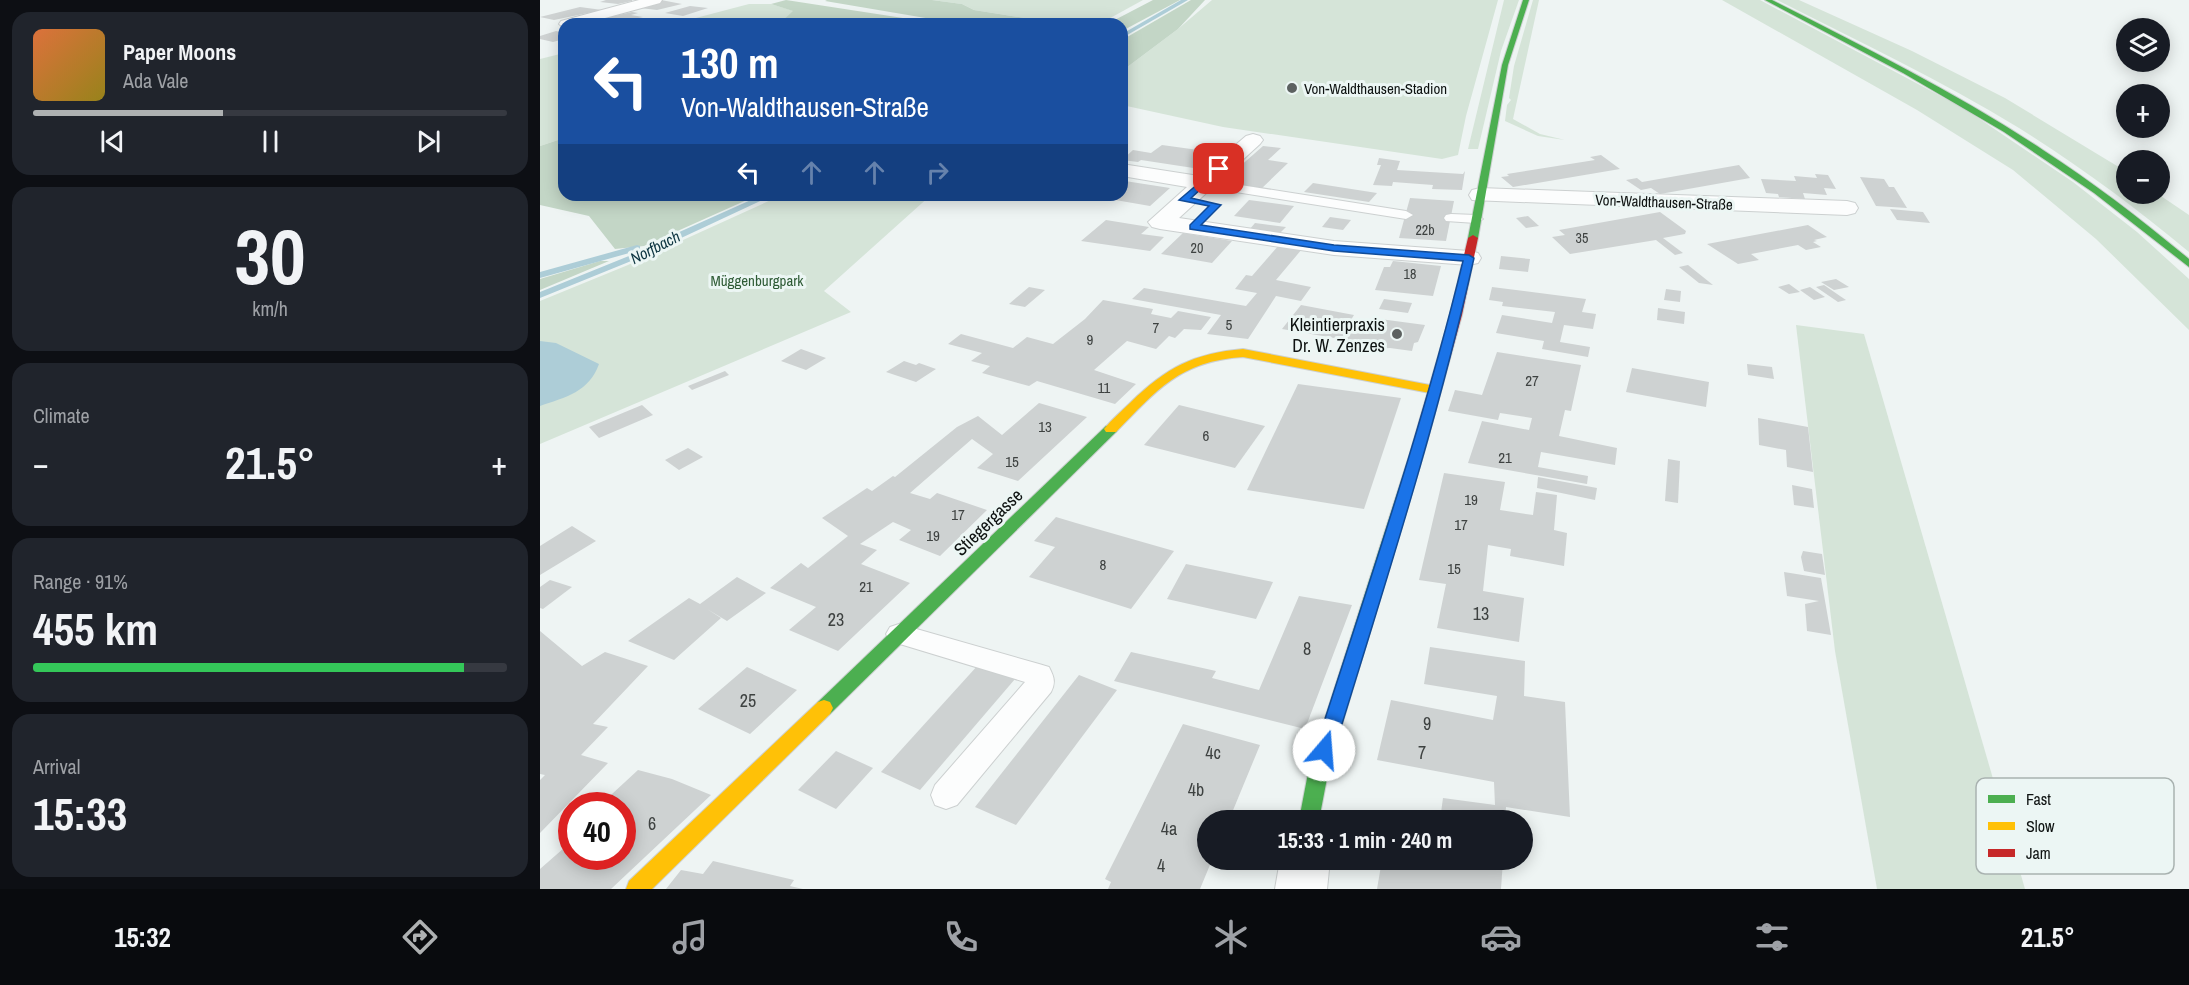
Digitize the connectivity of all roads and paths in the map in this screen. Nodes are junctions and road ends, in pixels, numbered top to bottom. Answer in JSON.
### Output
{"nodes":[{"id":1,"x":655,"y":0,"type":"edge"},
{"id":2,"x":1526,"y":0,"type":"edge"},
{"id":3,"x":1768,"y":0,"type":"edge"},
{"id":4,"x":588,"y":18,"type":"edge"},
{"id":5,"x":558,"y":26,"type":"edge"},
{"id":6,"x":548,"y":29,"type":"dead end"},
{"id":7,"x":1253,"y":140,"type":"dead end"},
{"id":8,"x":1128,"y":171,"type":"edge"},
{"id":9,"x":1203,"y":183,"type":"junction"},
{"id":10,"x":1480,"y":195,"type":"junction"},
{"id":11,"x":1184,"y":200,"type":"junction"},
{"id":12,"x":1848,"y":208,"type":"dead end"},
{"id":13,"x":1406,"y":215,"type":"dead end"},
{"id":14,"x":1451,"y":218,"type":"dead end"},
{"id":15,"x":1476,"y":219,"type":"junction"},
{"id":16,"x":1193,"y":227,"type":"junction"},
{"id":17,"x":1469,"y":258,"type":"junction"},
{"id":18,"x":2189,"y":264,"type":"edge"},
{"id":19,"x":1435,"y":390,"type":"junction"},
{"id":20,"x":899,"y":634,"type":"junction"},
{"id":21,"x":946,"y":795,"type":"dead end"},
{"id":22,"x":1312,"y":810,"type":"edge"},
{"id":23,"x":1304,"y":870,"type":"edge"},
{"id":24,"x":637,"y":889,"type":"edge"},
{"id":25,"x":1301,"y":889,"type":"edge"}],
"edges":[{"from":1,"to":4,"type":"street"},
{"from":2,"to":10,"type":"street"},
{"from":3,"to":18,"type":"street"},
{"from":5,"to":6,"type":"street"},
{"from":7,"to":9,"type":"street"},
{"from":8,"to":9,"type":"street"},
{"from":9,"to":11,"type":"street"},
{"from":9,"to":13,"type":"lane"},
{"from":10,"to":12,"type":"street","name":"Von-Waldthausen-Straße"},
{"from":10,"to":15,"type":"street"},
{"from":11,"to":16,"type":"street"},
{"from":11,"to":16,"type":"street"},
{"from":14,"to":15,"type":"lane"},
{"from":15,"to":17,"type":"street"},
{"from":16,"to":17,"type":"street"},
{"from":17,"to":19,"type":"street"},
{"from":19,"to":20,"type":"street","name":"Stiegergasse"},
{"from":19,"to":22,"type":"street"},
{"from":20,"to":21,"type":"lane"},
{"from":20,"to":24,"type":"street","name":"Stiegergasse"},
{"from":23,"to":25,"type":"street"}]}
